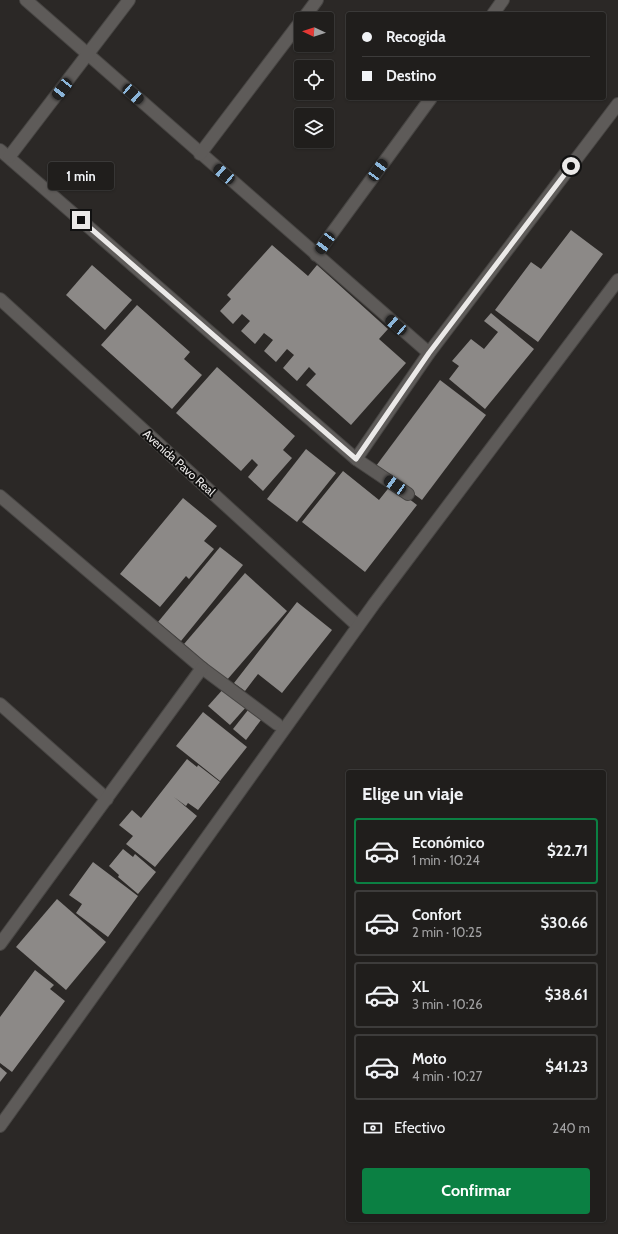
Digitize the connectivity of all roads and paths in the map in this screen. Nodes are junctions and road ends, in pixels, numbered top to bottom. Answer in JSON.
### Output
{"nodes":[{"id":1,"x":26,"y":0,"type":"edge"},
{"id":2,"x":130,"y":0,"type":"edge"},
{"id":3,"x":317,"y":0,"type":"edge"},
{"id":4,"x":503,"y":0,"type":"edge"},
{"id":5,"x":308,"y":12,"type":"edge"},
{"id":6,"x":494,"y":12,"type":"edge"},
{"id":7,"x":294,"y":30,"type":"edge"},
{"id":8,"x":89,"y":55,"type":"junction"},
{"id":9,"x":430,"y":100,"type":"edge"},
{"id":10,"x":618,"y":104,"type":"edge"},
{"id":11,"x":4,"y":153,"type":"edge"},
{"id":12,"x":200,"y":154,"type":"junction"},
{"id":13,"x":316,"y":255,"type":"junction"},
{"id":14,"x":618,"y":280,"type":"edge"},
{"id":15,"x":0,"y":299,"type":"edge"},
{"id":16,"x":429,"y":353,"type":"junction"},
{"id":17,"x":356,"y":459,"type":"junction"},
{"id":18,"x":408,"y":494,"type":"dead end"},
{"id":19,"x":0,"y":496,"type":"edge"},
{"id":20,"x":358,"y":626,"type":"junction"},
{"id":21,"x":202,"y":668,"type":"junction"},
{"id":22,"x":0,"y":704,"type":"edge"},
{"id":23,"x":277,"y":724,"type":"dead end"},
{"id":24,"x":107,"y":799,"type":"junction"},
{"id":25,"x":0,"y":944,"type":"edge"},
{"id":26,"x":0,"y":1126,"type":"edge"}],
"edges":[{"from":1,"to":8,"type":"street"},
{"from":2,"to":8,"type":"street"},
{"from":3,"to":5,"type":"street"},
{"from":4,"to":6,"type":"street"},
{"from":7,"to":12,"type":"street"},
{"from":8,"to":11,"type":"street"},
{"from":8,"to":12,"type":"street"},
{"from":9,"to":13,"type":"street"},
{"from":10,"to":16,"type":"street"},
{"from":11,"to":17,"type":"street"},
{"from":12,"to":13,"type":"street"},
{"from":13,"to":16,"type":"street"},
{"from":14,"to":20,"type":"street"},
{"from":15,"to":20,"type":"street","name":"Avenida Pavo Real"},
{"from":16,"to":17,"type":"street"},
{"from":17,"to":18,"type":"street"},
{"from":19,"to":21,"type":"street"},
{"from":20,"to":26,"type":"street"},
{"from":21,"to":23,"type":"street"},
{"from":21,"to":24,"type":"street"},
{"from":22,"to":24,"type":"street"},
{"from":24,"to":25,"type":"street"}]}
